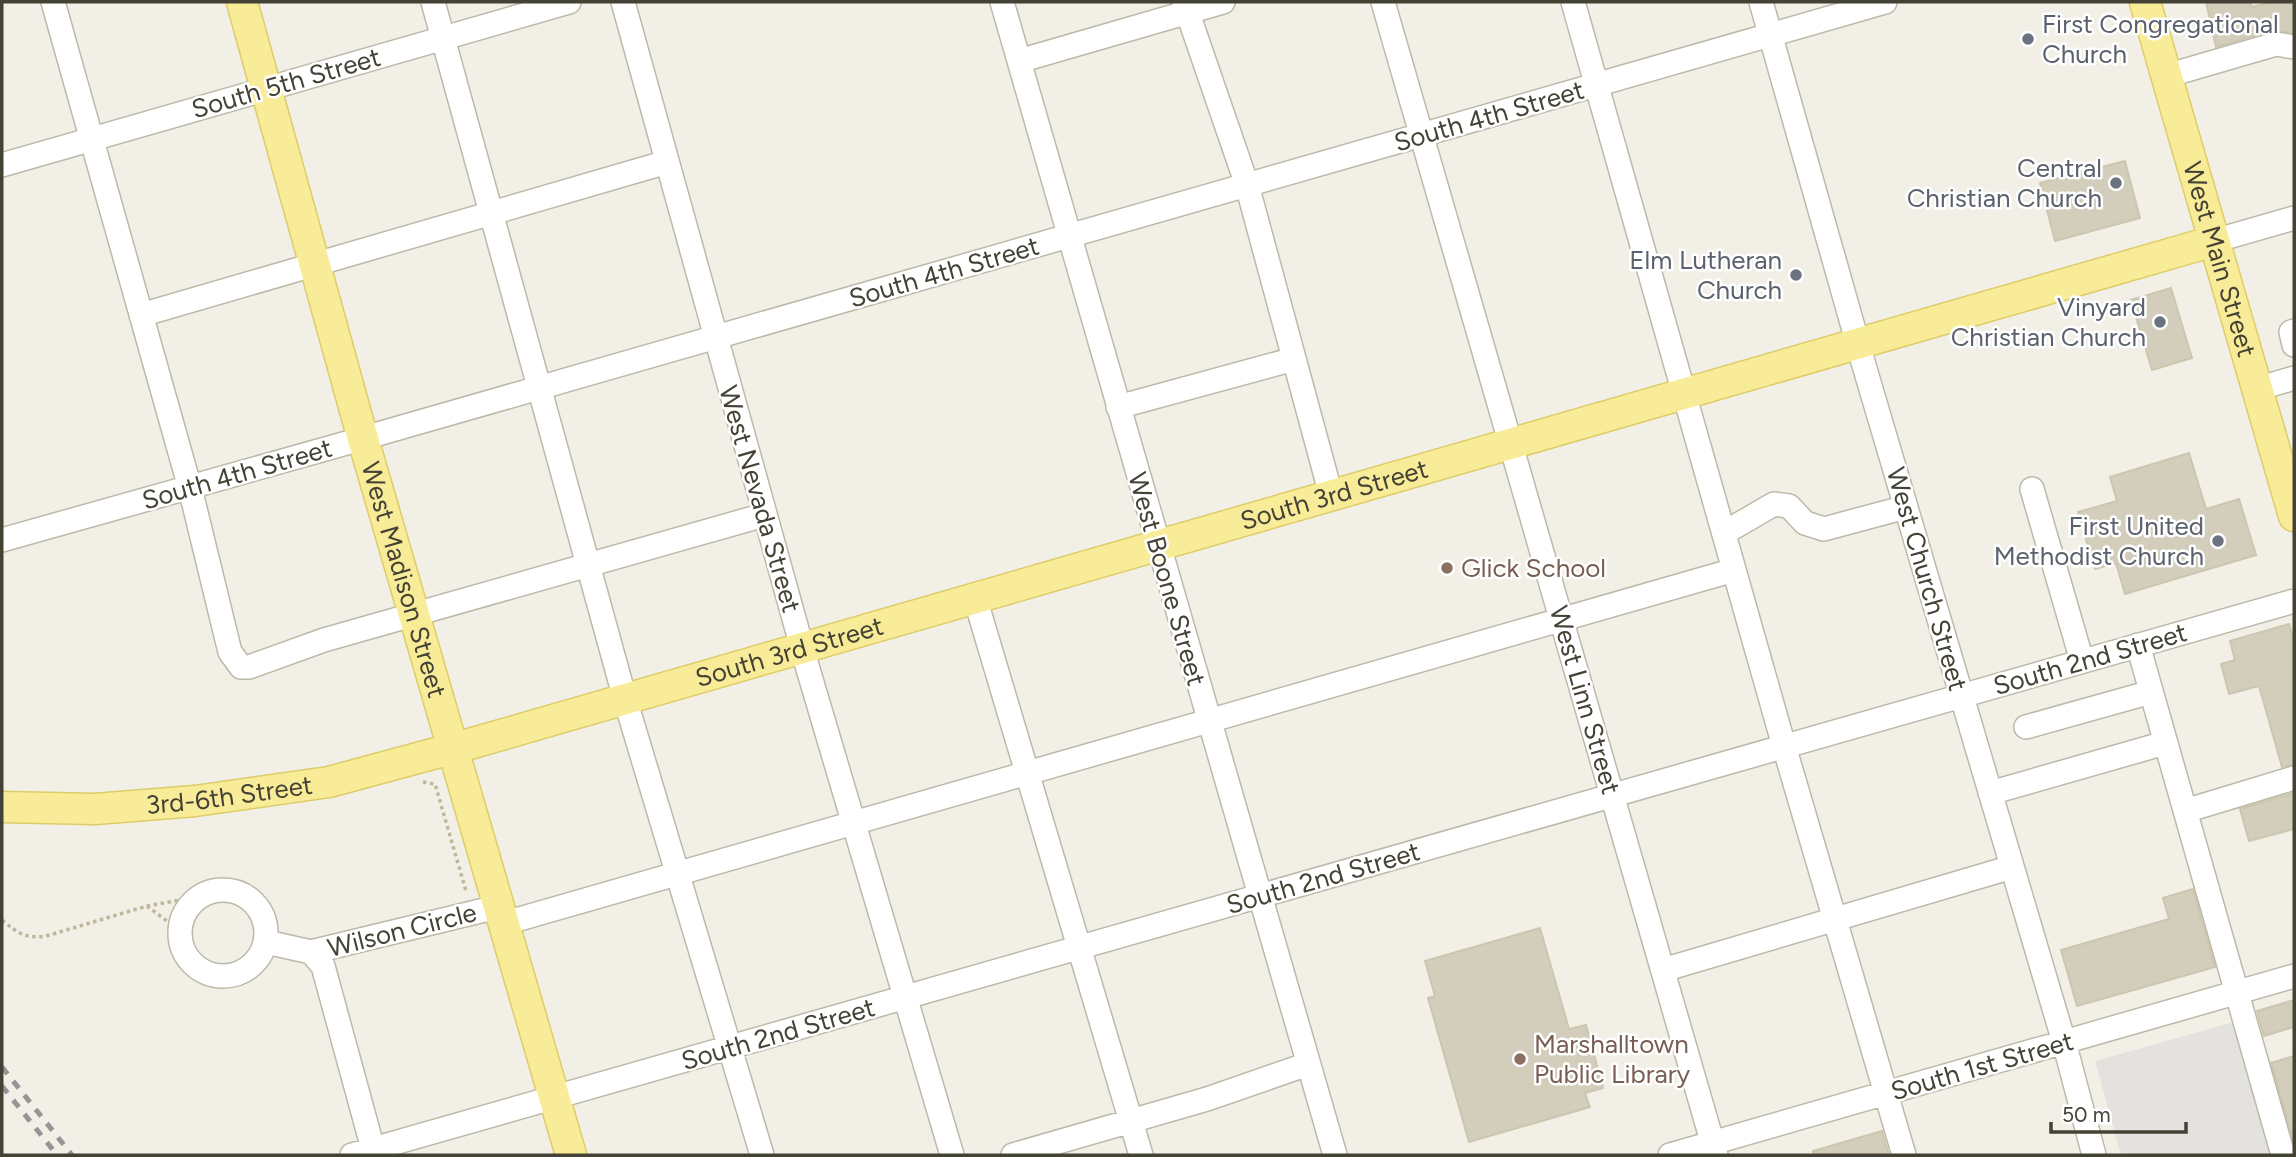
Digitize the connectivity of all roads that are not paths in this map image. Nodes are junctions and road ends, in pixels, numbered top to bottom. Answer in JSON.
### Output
{"nodes":[{"id":1,"x":53,"y":2,"type":"edge"},
{"id":2,"x":242,"y":2,"type":"edge"},
{"id":3,"x":433,"y":2,"type":"edge"},
{"id":4,"x":569,"y":2,"type":"edge"},
{"id":5,"x":623,"y":2,"type":"edge"},
{"id":6,"x":1002,"y":2,"type":"edge"},
{"id":7,"x":1223,"y":2,"type":"edge"},
{"id":8,"x":1383,"y":2,"type":"edge"},
{"id":9,"x":1573,"y":2,"type":"edge"},
{"id":10,"x":1761,"y":2,"type":"edge"},
{"id":11,"x":1885,"y":2,"type":"edge"},
{"id":12,"x":2145,"y":2,"type":"edge"},
{"id":13,"x":1185,"y":7,"type":"edge"},
{"id":14,"x":1770,"y":35,"type":"junction"},
{"id":15,"x":444,"y":38,"type":"junction"},
{"id":16,"x":2294,"y":47,"type":"edge"},
{"id":17,"x":1019,"y":61,"type":"junction"},
{"id":18,"x":2166,"y":76,"type":"junction"},
{"id":19,"x":1596,"y":85,"type":"junction"},
{"id":20,"x":267,"y":89,"type":"junction"},
{"id":21,"x":1422,"y":135,"type":"junction"},
{"id":22,"x":92,"y":139,"type":"junction"},
{"id":23,"x":667,"y":162,"type":"junction"},
{"id":24,"x":2,"y":165,"type":"edge"},
{"id":25,"x":1247,"y":185,"type":"junction"},
{"id":26,"x":491,"y":212,"type":"junction"},
{"id":27,"x":2294,"y":218,"type":"edge"},
{"id":28,"x":1070,"y":236,"type":"junction"},
{"id":29,"x":2214,"y":241,"type":"junction"},
{"id":30,"x":315,"y":263,"type":"junction"},
{"id":31,"x":141,"y":315,"type":"junction"},
{"id":32,"x":2294,"y":331,"type":"edge"},
{"id":33,"x":715,"y":338,"type":"junction"},
{"id":34,"x":1858,"y":344,"type":"junction"},
{"id":35,"x":2294,"y":345,"type":"edge"},
{"id":36,"x":1294,"y":359,"type":"junction"},
{"id":37,"x":2294,"y":378,"type":"edge"},
{"id":38,"x":540,"y":388,"type":"junction"},
{"id":39,"x":2257,"y":389,"type":"junction"},
{"id":40,"x":1684,"y":394,"type":"junction"},
{"id":41,"x":1118,"y":407,"type":"junction"},
{"id":42,"x":363,"y":439,"type":"junction"},
{"id":43,"x":1511,"y":444,"type":"junction"},
{"id":44,"x":2289,"y":482,"type":"edge"},
{"id":45,"x":190,"y":488,"type":"junction"},
{"id":46,"x":2032,"y":489,"type":"dead end"},
{"id":47,"x":1331,"y":495,"type":"junction"},
{"id":48,"x":1906,"y":507,"type":"junction"},
{"id":49,"x":764,"y":514,"type":"junction"},
{"id":50,"x":2294,"y":516,"type":"edge"},
{"id":51,"x":1724,"y":533,"type":"junction"},
{"id":52,"x":2,"y":540,"type":"edge"},
{"id":53,"x":1157,"y":545,"type":"junction"},
{"id":54,"x":588,"y":564,"type":"junction"},
{"id":55,"x":1734,"y":570,"type":"junction"},
{"id":56,"x":975,"y":598,"type":"junction"},
{"id":57,"x":2294,"y":601,"type":"edge"},
{"id":58,"x":414,"y":614,"type":"junction"},
{"id":59,"x":1562,"y":620,"type":"junction"},
{"id":60,"x":2138,"y":645,"type":"junction"},
{"id":61,"x":802,"y":648,"type":"junction"},
{"id":62,"x":2082,"y":661,"type":"junction"},
{"id":63,"x":2151,"y":692,"type":"junction"},
{"id":64,"x":1961,"y":695,"type":"junction"},
{"id":65,"x":625,"y":699,"type":"junction"},
{"id":66,"x":1208,"y":721,"type":"junction"},
{"id":67,"x":2026,"y":727,"type":"dead end"},
{"id":68,"x":2165,"y":743,"type":"junction"},
{"id":69,"x":1784,"y":746,"type":"junction"},
{"id":70,"x":453,"y":749,"type":"junction"},
{"id":71,"x":1028,"y":773,"type":"junction"},
{"id":72,"x":2294,"y":778,"type":"edge"},
{"id":73,"x":1990,"y":793,"type":"junction"},
{"id":74,"x":1612,"y":795,"type":"junction"},
{"id":75,"x":15,"y":808,"type":"edge"},
{"id":76,"x":2185,"y":811,"type":"junction"},
{"id":77,"x":853,"y":823,"type":"junction"},
{"id":78,"x":2012,"y":867,"type":"junction"},
{"id":79,"x":677,"y":873,"type":"junction"},
{"id":80,"x":1259,"y":896,"type":"junction"},
{"id":81,"x":500,"y":915,"type":"junction"},
{"id":82,"x":1835,"y":919,"type":"junction"},
{"id":83,"x":265,"y":942,"type":"junction"},
{"id":84,"x":1080,"y":947,"type":"junction"},
{"id":85,"x":311,"y":953,"type":"junction"},
{"id":86,"x":1663,"y":970,"type":"junction"},
{"id":87,"x":2294,"y":976,"type":"edge"},
{"id":88,"x":2236,"y":993,"type":"junction"},
{"id":89,"x":904,"y":997,"type":"junction"},
{"id":90,"x":2064,"y":1042,"type":"junction"},
{"id":91,"x":730,"y":1047,"type":"junction"},
{"id":92,"x":1308,"y":1064,"type":"junction"},
{"id":93,"x":1887,"y":1093,"type":"junction"},
{"id":94,"x":553,"y":1098,"type":"junction"},
{"id":95,"x":1131,"y":1122,"type":"junction"},
{"id":96,"x":1714,"y":1149,"type":"edge"},
{"id":97,"x":363,"y":1152,"type":"edge"},
{"id":98,"x":571,"y":1155,"type":"edge"},
{"id":99,"x":762,"y":1155,"type":"edge"},
{"id":100,"x":952,"y":1155,"type":"edge"},
{"id":101,"x":1013,"y":1155,"type":"edge"},
{"id":102,"x":1141,"y":1155,"type":"edge"},
{"id":103,"x":1335,"y":1155,"type":"edge"},
{"id":104,"x":1670,"y":1155,"type":"edge"},
{"id":105,"x":1904,"y":1155,"type":"edge"},
{"id":106,"x":2094,"y":1155,"type":"edge"},
{"id":107,"x":2283,"y":1155,"type":"edge"}],
"edges":[{"from":1,"to":22,"type":"street"},
{"from":2,"to":20,"type":"main road","name":"West Madison Street"},
{"from":3,"to":15,"type":"street"},
{"from":4,"to":15,"type":"street","name":"South 5th Street"},
{"from":5,"to":23,"type":"street","name":"West Nevada Street"},
{"from":6,"to":17,"type":"street","name":"West Boone Street"},
{"from":7,"to":13,"type":"street"},
{"from":8,"to":21,"type":"street","name":"West Linn Street"},
{"from":9,"to":19,"type":"street"},
{"from":10,"to":14,"type":"street","name":"West Church Street"},
{"from":11,"to":14,"type":"street","name":"South 4th Street"},
{"from":12,"to":18,"type":"main road","name":"West Main Street"},
{"from":13,"to":17,"type":"street"},
{"from":13,"to":25,"type":"street"},
{"from":14,"to":19,"type":"street","name":"South 4th Street"},
{"from":14,"to":34,"type":"street","name":"West Church Street"},
{"from":15,"to":20,"type":"street","name":"South 5th Street"},
{"from":15,"to":26,"type":"street"},
{"from":16,"to":18,"type":"street"},
{"from":17,"to":28,"type":"street","name":"West Boone Street"},
{"from":18,"to":29,"type":"main road","name":"West Main Street"},
{"from":19,"to":21,"type":"street","name":"South 4th Street"},
{"from":19,"to":40,"type":"street"},
{"from":20,"to":22,"type":"street","name":"South 5th Street"},
{"from":20,"to":30,"type":"main road","name":"West Madison Street"},
{"from":21,"to":25,"type":"street","name":"South 4th Street"},
{"from":21,"to":43,"type":"street","name":"West Linn Street"},
{"from":22,"to":24,"type":"street","name":"South 5th Street"},
{"from":22,"to":31,"type":"street"},
{"from":23,"to":26,"type":"street"},
{"from":23,"to":33,"type":"street","name":"West Nevada Street"},
{"from":25,"to":28,"type":"street","name":"South 4th Street"},
{"from":25,"to":36,"type":"street"},
{"from":26,"to":30,"type":"street"},
{"from":26,"to":38,"type":"street"},
{"from":27,"to":29,"type":"street"},
{"from":28,"to":33,"type":"street","name":"South 4th Street"},
{"from":28,"to":41,"type":"street","name":"West Boone Street"},
{"from":29,"to":34,"type":"main road","name":"South 3rd Street"},
{"from":29,"to":39,"type":"main road","name":"West Main Street"},
{"from":30,"to":31,"type":"street"},
{"from":30,"to":42,"type":"main road","name":"West Madison Street"},
{"from":31,"to":45,"type":"street"},
{"from":32,"to":35,"type":"street"},
{"from":33,"to":38,"type":"street","name":"South 4th Street"},
{"from":33,"to":49,"type":"street","name":"West Nevada Street"},
{"from":34,"to":40,"type":"main road","name":"South 3rd Street"},
{"from":34,"to":48,"type":"street","name":"West Church Street"},
{"from":36,"to":41,"type":"street"},
{"from":36,"to":47,"type":"street"},
{"from":37,"to":39,"type":"street"},
{"from":38,"to":42,"type":"street","name":"South 4th Street"},
{"from":38,"to":54,"type":"street"},
{"from":39,"to":44,"type":"main road","name":"West Main Street"},
{"from":40,"to":43,"type":"main road","name":"South 3rd Street"},
{"from":40,"to":51,"type":"street"},
{"from":41,"to":53,"type":"street","name":"West Boone Street"},
{"from":42,"to":45,"type":"street","name":"South 4th Street"},
{"from":42,"to":58,"type":"main road","name":"West Madison Street"},
{"from":43,"to":47,"type":"main road","name":"South 3rd Street"},
{"from":43,"to":59,"type":"street","name":"West Linn Street"},
{"from":44,"to":50,"type":"main road","name":"West Main Street"},
{"from":45,"to":52,"type":"street","name":"South 4th Street"},
{"from":45,"to":58,"type":"street"},
{"from":46,"to":62,"type":"street"},
{"from":47,"to":53,"type":"main road","name":"South 3rd Street"},
{"from":48,"to":51,"type":"street"},
{"from":48,"to":64,"type":"street","name":"West Church Street"},
{"from":49,"to":54,"type":"street"},
{"from":49,"to":61,"type":"street","name":"West Nevada Street"},
{"from":51,"to":55,"type":"street"},
{"from":53,"to":56,"type":"main road","name":"South 3rd Street"},
{"from":53,"to":66,"type":"street","name":"West Boone Street"},
{"from":54,"to":58,"type":"street"},
{"from":54,"to":65,"type":"street"},
{"from":55,"to":59,"type":"street","name":"Wilson Circle"},
{"from":55,"to":69,"type":"street"},
{"from":56,"to":61,"type":"main road","name":"South 3rd Street"},
{"from":56,"to":71,"type":"street"},
{"from":57,"to":60,"type":"street","name":"South 2nd Street"},
{"from":58,"to":70,"type":"main road","name":"West Madison Street"},
{"from":59,"to":66,"type":"street","name":"Wilson Circle"},
{"from":59,"to":74,"type":"street","name":"West Linn Street"},
{"from":60,"to":62,"type":"street","name":"South 2nd Street"},
{"from":60,"to":63,"type":"street"},
{"from":61,"to":65,"type":"main road","name":"South 3rd Street"},
{"from":61,"to":77,"type":"street","name":"West Nevada Street"},
{"from":62,"to":64,"type":"street","name":"South 2nd Street"},
{"from":63,"to":67,"type":"street"},
{"from":63,"to":68,"type":"street"},
{"from":64,"to":69,"type":"street","name":"South 2nd Street"},
{"from":64,"to":73,"type":"street","name":"West Church Street"},
{"from":65,"to":70,"type":"main road","name":"South 3rd Street"},
{"from":65,"to":79,"type":"street"},
{"from":66,"to":71,"type":"street","name":"Wilson Circle"},
{"from":66,"to":80,"type":"street","name":"West Boone Street"},
{"from":68,"to":73,"type":"street"},
{"from":68,"to":76,"type":"street"},
{"from":69,"to":74,"type":"street","name":"South 2nd Street"},
{"from":69,"to":82,"type":"street"},
{"from":70,"to":75,"type":"main road","name":"3rd-6th Street"},
{"from":70,"to":81,"type":"main road","name":"West Madison Street"},
{"from":71,"to":77,"type":"street","name":"Wilson Circle"},
{"from":71,"to":84,"type":"street"},
{"from":72,"to":76,"type":"street"},
{"from":73,"to":78,"type":"street","name":"West Church Street"},
{"from":74,"to":80,"type":"street","name":"South 2nd Street"},
{"from":74,"to":86,"type":"street","name":"West Linn Street"},
{"from":76,"to":88,"type":"street"},
{"from":77,"to":79,"type":"street","name":"Wilson Circle"},
{"from":77,"to":89,"type":"street","name":"West Nevada Street"},
{"from":78,"to":82,"type":"street"},
{"from":78,"to":90,"type":"street","name":"West Church Street"},
{"from":79,"to":81,"type":"street","name":"Wilson Circle"},
{"from":79,"to":91,"type":"street"},
{"from":80,"to":84,"type":"street","name":"South 2nd Street"},
{"from":80,"to":92,"type":"street","name":"West Boone Street"},
{"from":81,"to":85,"type":"street","name":"Wilson Circle"},
{"from":81,"to":94,"type":"main road","name":"West Madison Street"},
{"from":82,"to":86,"type":"street"},
{"from":82,"to":93,"type":"street"},
{"from":83,"to":83,"type":"street"},
{"from":83,"to":85,"type":"street","name":"Wilson Circle"},
{"from":84,"to":89,"type":"street","name":"South 2nd Street"},
{"from":84,"to":95,"type":"street"},
{"from":85,"to":97,"type":"street"},
{"from":86,"to":96,"type":"street","name":"West Linn Street"},
{"from":87,"to":88,"type":"street","name":"South 1st Street"},
{"from":88,"to":90,"type":"street","name":"South 1st Street"},
{"from":88,"to":107,"type":"street"},
{"from":89,"to":91,"type":"street","name":"South 2nd Street"},
{"from":89,"to":100,"type":"street","name":"West Nevada Street"},
{"from":90,"to":93,"type":"street","name":"South 1st Street"},
{"from":90,"to":106,"type":"street","name":"West Church Street"},
{"from":91,"to":94,"type":"street","name":"South 2nd Street"},
{"from":91,"to":99,"type":"street"},
{"from":92,"to":95,"type":"street"},
{"from":92,"to":103,"type":"street","name":"West Boone Street"},
{"from":93,"to":96,"type":"street","name":"South 1st Street"},
{"from":93,"to":105,"type":"street"},
{"from":94,"to":97,"type":"street","name":"South 2nd Street"},
{"from":94,"to":98,"type":"main road","name":"West Madison Street"},
{"from":95,"to":101,"type":"street"},
{"from":95,"to":102,"type":"street"},
{"from":96,"to":104,"type":"street","name":"South 1st Street"}]}
